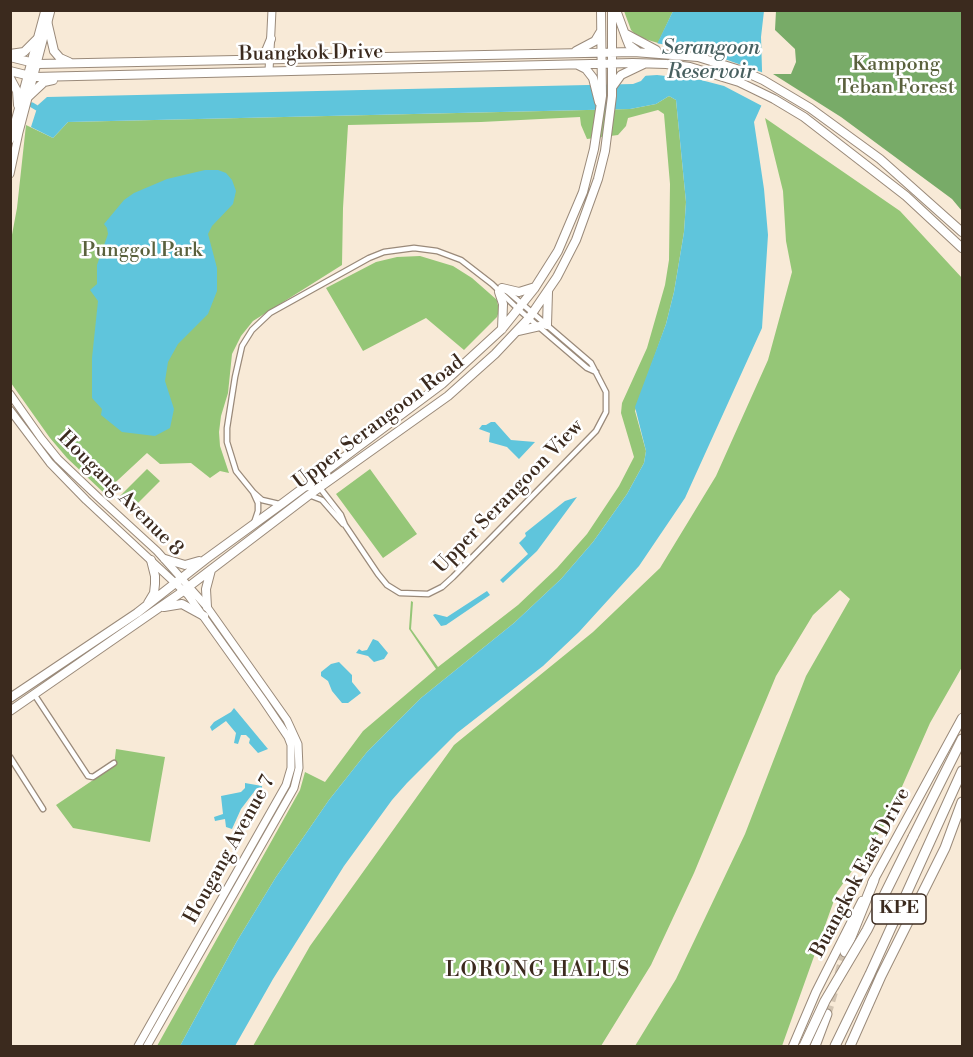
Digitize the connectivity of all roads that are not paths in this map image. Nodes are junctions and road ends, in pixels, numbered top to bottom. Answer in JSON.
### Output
{"nodes":[{"id":1,"x":45,"y":10,"type":"edge"},
{"id":2,"x":51,"y":10,"type":"edge"},
{"id":3,"x":272,"y":10,"type":"edge"},
{"id":4,"x":601,"y":10,"type":"edge"},
{"id":5,"x":614,"y":10,"type":"edge"},
{"id":6,"x":47,"y":21,"type":"junction"},
{"id":7,"x":601,"y":30,"type":"junction"},
{"id":8,"x":626,"y":34,"type":"junction"},
{"id":9,"x":271,"y":39,"type":"junction"},
{"id":10,"x":36,"y":40,"type":"junction"},
{"id":11,"x":636,"y":52,"type":"junction"},
{"id":12,"x":662,"y":52,"type":"junction"},
{"id":13,"x":569,"y":53,"type":"junction"},
{"id":14,"x":602,"y":53,"type":"junction"},
{"id":15,"x":612,"y":53,"type":"junction"},
{"id":16,"x":10,"y":56,"type":"edge"},
{"id":17,"x":249,"y":60,"type":"junction"},
{"id":18,"x":270,"y":60,"type":"junction"},
{"id":19,"x":613,"y":63,"type":"junction"},
{"id":20,"x":648,"y":63,"type":"junction"},
{"id":21,"x":34,"y":64,"type":"junction"},
{"id":22,"x":73,"y":64,"type":"junction"},
{"id":23,"x":603,"y":64,"type":"junction"},
{"id":24,"x":578,"y":65,"type":"junction"},
{"id":25,"x":10,"y":71,"type":"edge"},
{"id":26,"x":269,"y":71,"type":"junction"},
{"id":27,"x":31,"y":76,"type":"junction"},
{"id":28,"x":66,"y":76,"type":"junction"},
{"id":29,"x":10,"y":78,"type":"edge"},
{"id":30,"x":613,"y":87,"type":"junction"},
{"id":31,"x":29,"y":96,"type":"junction"},
{"id":32,"x":18,"y":105,"type":"junction"},
{"id":33,"x":601,"y":106,"type":"junction"},
{"id":34,"x":10,"y":140,"type":"edge"},
{"id":35,"x":10,"y":174,"type":"edge"},
{"id":36,"x":963,"y":232,"type":"edge"},
{"id":37,"x":963,"y":248,"type":"edge"},
{"id":38,"x":536,"y":286,"type":"junction"},
{"id":39,"x":501,"y":290,"type":"junction"},
{"id":40,"x":548,"y":291,"type":"junction"},
{"id":41,"x":520,"y":307,"type":"junction"},
{"id":42,"x":531,"y":316,"type":"junction"},
{"id":43,"x":544,"y":326,"type":"junction"},
{"id":44,"x":502,"y":329,"type":"junction"},
{"id":45,"x":517,"y":331,"type":"junction"},
{"id":46,"x":10,"y":394,"type":"edge"},
{"id":47,"x":10,"y":410,"type":"edge"},
{"id":48,"x":302,"y":488,"type":"junction"},
{"id":49,"x":320,"y":488,"type":"junction"},
{"id":50,"x":253,"y":492,"type":"junction"},
{"id":51,"x":309,"y":495,"type":"junction"},
{"id":52,"x":284,"y":503,"type":"junction"},
{"id":53,"x":252,"y":525,"type":"junction"},
{"id":54,"x":345,"y":525,"type":"junction"},
{"id":55,"x":165,"y":559,"type":"junction"},
{"id":56,"x":206,"y":559,"type":"junction"},
{"id":57,"x":151,"y":560,"type":"junction"},
{"id":58,"x":212,"y":569,"type":"junction"},
{"id":59,"x":178,"y":581,"type":"junction"},
{"id":60,"x":189,"y":585,"type":"junction"},
{"id":61,"x":182,"y":592,"type":"junction"},
{"id":62,"x":145,"y":607,"type":"junction"},
{"id":63,"x":207,"y":607,"type":"junction"},
{"id":64,"x":158,"y":609,"type":"junction"},
{"id":65,"x":204,"y":616,"type":"junction"},
{"id":66,"x":34,"y":694,"type":"junction"},
{"id":67,"x":10,"y":698,"type":"edge"},
{"id":68,"x":10,"y":711,"type":"edge"},
{"id":69,"x":963,"y":718,"type":"edge"},
{"id":70,"x":963,"y":739,"type":"edge"},
{"id":71,"x":10,"y":757,"type":"edge"},
{"id":72,"x":114,"y":763,"type":"dead end"},
{"id":73,"x":963,"y":771,"type":"edge"},
{"id":74,"x":963,"y":802,"type":"edge"},
{"id":75,"x":43,"y":809,"type":"dead end"},
{"id":76,"x":963,"y":819,"type":"edge"},
{"id":77,"x":945,"y":848,"type":"junction"},
{"id":78,"x":873,"y":880,"type":"junction"},
{"id":79,"x":845,"y":952,"type":"tunnel mouth"},
{"id":80,"x":827,"y":1014,"type":"tunnel mouth"},
{"id":81,"x":138,"y":1047,"type":"edge"},
{"id":82,"x":147,"y":1047,"type":"edge"},
{"id":83,"x":794,"y":1047,"type":"edge"},
{"id":84,"x":804,"y":1047,"type":"edge"},
{"id":85,"x":815,"y":1047,"type":"edge"},
{"id":86,"x":835,"y":1047,"type":"edge"},
{"id":87,"x":850,"y":1047,"type":"edge"}],
"edges":[{"from":1,"to":10,"type":"main road"},
{"from":2,"to":6,"type":"main road"},
{"from":3,"to":9,"type":"main road"},
{"from":4,"to":7,"type":"main road","name":"Upper Serangoon Road"},
{"from":5,"to":8,"type":"main road"},
{"from":5,"to":15,"type":"main road","name":"Upper Serangoon Road"},
{"from":6,"to":21,"type":"main road"},
{"from":6,"to":22,"type":"main road"},
{"from":7,"to":13,"type":"main road"},
{"from":7,"to":14,"type":"main road","name":"Upper Serangoon Road"},
{"from":8,"to":11,"type":"main road"},
{"from":8,"to":12,"type":"main road"},
{"from":9,"to":17,"type":"main road"},
{"from":9,"to":18,"type":"main road"},
{"from":10,"to":16,"type":"main road"},
{"from":10,"to":21,"type":"main road"},
{"from":11,"to":12,"type":"main road"},
{"from":11,"to":15,"type":"main road"},
{"from":12,"to":36,"type":"main road"},
{"from":13,"to":14,"type":"main road","name":"Buangkok Drive"},
{"from":13,"to":18,"type":"main road","name":"Buangkok Drive"},
{"from":14,"to":15,"type":"main road","name":"Buangkok Drive"},
{"from":14,"to":23,"type":"main road","name":"Upper Serangoon Road"},
{"from":15,"to":19,"type":"main road","name":"Upper Serangoon Road"},
{"from":16,"to":21,"type":"main road","name":"Buangkok Drive"},
{"from":17,"to":18,"type":"main road","name":"Buangkok Drive"},
{"from":17,"to":22,"type":"main road","name":"Buangkok Drive"},
{"from":18,"to":26,"type":"main road"},
{"from":19,"to":20,"type":"main road"},
{"from":19,"to":23,"type":"main road","name":"Buangkok Drive"},
{"from":19,"to":30,"type":"main road","name":"Upper Serangoon Road"},
{"from":20,"to":30,"type":"main road"},
{"from":20,"to":37,"type":"main road"},
{"from":21,"to":22,"type":"main road","name":"Buangkok Drive"},
{"from":21,"to":27,"type":"main road"},
{"from":23,"to":24,"type":"main road","name":"Buangkok Drive"},
{"from":23,"to":33,"type":"main road","name":"Upper Serangoon Road"},
{"from":24,"to":26,"type":"main road","name":"Buangkok Drive"},
{"from":24,"to":33,"type":"main road"},
{"from":25,"to":27,"type":"main road","name":"Buangkok Drive"},
{"from":26,"to":28,"type":"main road","name":"Buangkok Drive"},
{"from":27,"to":28,"type":"main road","name":"Buangkok Drive"},
{"from":27,"to":31,"type":"main road"},
{"from":27,"to":32,"type":"main road"},
{"from":28,"to":31,"type":"main road"},
{"from":29,"to":32,"type":"main road"},
{"from":30,"to":40,"type":"main road","name":"Upper Serangoon Road"},
{"from":31,"to":35,"type":"main road"},
{"from":32,"to":34,"type":"main road"},
{"from":33,"to":38,"type":"main road","name":"Upper Serangoon Road"},
{"from":38,"to":39,"type":"main road"},
{"from":38,"to":41,"type":"main road","name":"Upper Serangoon Road"},
{"from":39,"to":41,"type":"street","name":"Upper Serangoon View"},
{"from":39,"to":44,"type":"main road"},
{"from":39,"to":50,"type":"street","name":"Upper Serangoon View"},
{"from":40,"to":42,"type":"main road","name":"Upper Serangoon Road"},
{"from":40,"to":43,"type":"main road"},
{"from":41,"to":42,"type":"street","name":"Upper Serangoon View"},
{"from":41,"to":44,"type":"main road","name":"Upper Serangoon Road"},
{"from":42,"to":43,"type":"street","name":"Upper Serangoon View"},
{"from":42,"to":45,"type":"main road","name":"Upper Serangoon Road"},
{"from":43,"to":45,"type":"main road"},
{"from":43,"to":54,"type":"street","name":"Upper Serangoon View"},
{"from":44,"to":48,"type":"main road","name":"Upper Serangoon Road"},
{"from":45,"to":49,"type":"main road","name":"Upper Serangoon Road"},
{"from":46,"to":55,"type":"main road","name":"Hougang Avenue 8"},
{"from":47,"to":57,"type":"main road","name":"Hougang Avenue 8"},
{"from":48,"to":49,"type":"street"},
{"from":48,"to":52,"type":"main road","name":"Upper Serangoon Road"},
{"from":49,"to":51,"type":"main road","name":"Upper Serangoon Road"},
{"from":49,"to":54,"type":"street","name":"Upper Serangoon View"},
{"from":50,"to":52,"type":"street"},
{"from":50,"to":53,"type":"street"},
{"from":51,"to":54,"type":"street","name":"Upper Serangoon View"},
{"from":51,"to":58,"type":"main road","name":"Upper Serangoon Road"},
{"from":52,"to":53,"type":"main road","name":"Upper Serangoon Road"},
{"from":53,"to":56,"type":"main road","name":"Upper Serangoon Road"},
{"from":55,"to":56,"type":"main road"},
{"from":55,"to":59,"type":"main road","name":"Hougang Avenue 8"},
{"from":56,"to":59,"type":"main road","name":"Upper Serangoon Road"},
{"from":57,"to":59,"type":"main road","name":"Hougang Avenue 8"},
{"from":57,"to":62,"type":"main road"},
{"from":58,"to":60,"type":"main road","name":"Upper Serangoon Road"},
{"from":58,"to":63,"type":"main road"},
{"from":59,"to":60,"type":"main road","name":"Hougang Avenue 8"},
{"from":59,"to":61,"type":"main road","name":"Hougang Avenue 7"},
{"from":59,"to":62,"type":"main road","name":"Upper Serangoon Road"},
{"from":60,"to":61,"type":"main road","name":"Upper Serangoon Road"},
{"from":60,"to":63,"type":"main road","name":"Hougang Avenue 7"},
{"from":61,"to":64,"type":"main road","name":"Upper Serangoon Road"},
{"from":61,"to":65,"type":"main road","name":"Hougang Avenue 7"},
{"from":62,"to":67,"type":"main road","name":"Upper Serangoon Road"},
{"from":63,"to":82,"type":"main road","name":"Hougang Avenue 7"},
{"from":64,"to":65,"type":"main road"},
{"from":64,"to":66,"type":"main road","name":"Upper Serangoon Road"},
{"from":65,"to":81,"type":"main road","name":"Hougang Avenue 7"},
{"from":66,"to":68,"type":"main road","name":"Upper Serangoon Road"},
{"from":66,"to":72,"type":"street"},
{"from":69,"to":78,"type":"main road","name":"Buangkok East Drive"},
{"from":70,"to":84,"type":"highway","bridge":true},
{"from":71,"to":75,"type":"street"},
{"from":73,"to":86,"type":"highway","number":"KPE"},
{"from":74,"to":77,"type":"highway","number":"KPE"},
{"from":76,"to":77,"type":"highway"},
{"from":77,"to":87,"type":"highway","number":"KPE"},
{"from":78,"to":79,"type":"highway"},
{"from":78,"to":83,"type":"main road","name":"Buangkok East Drive"},
{"from":80,"to":85,"type":"highway"}]}
